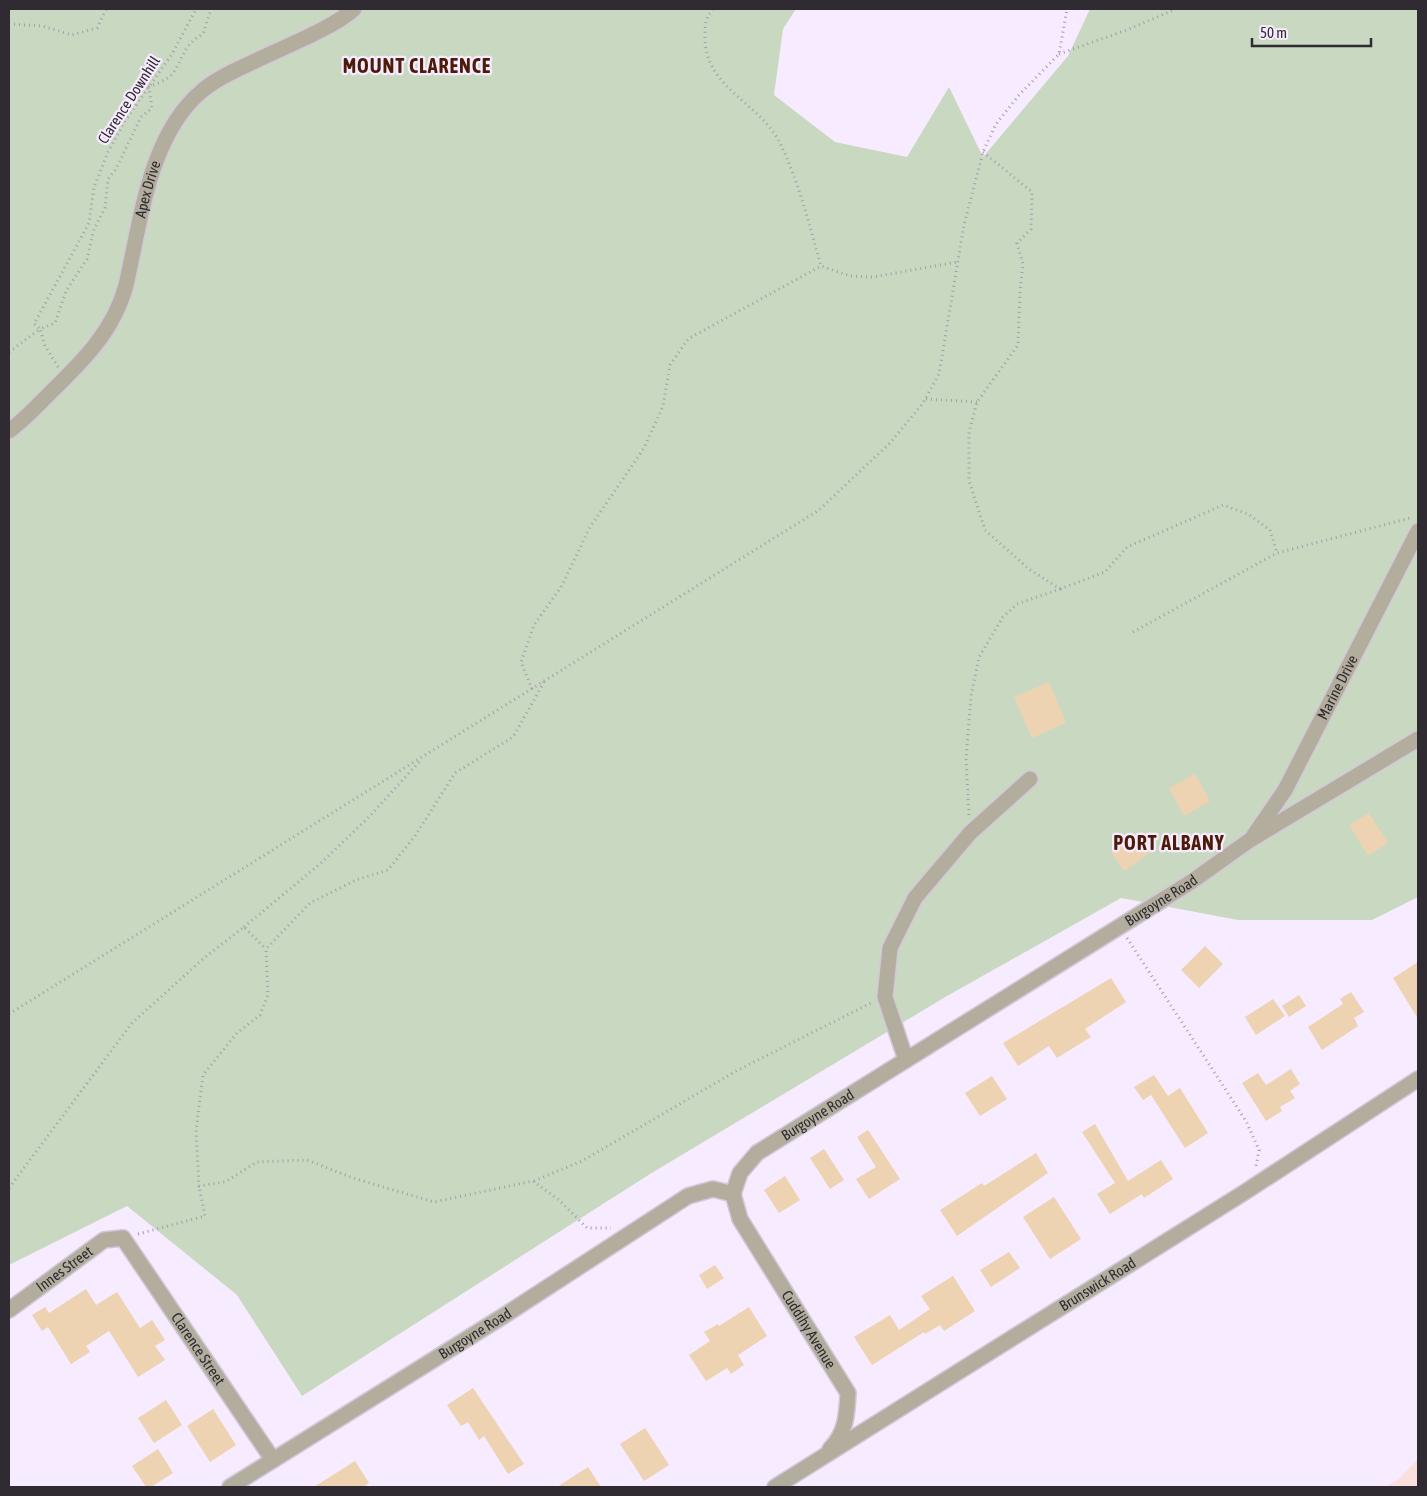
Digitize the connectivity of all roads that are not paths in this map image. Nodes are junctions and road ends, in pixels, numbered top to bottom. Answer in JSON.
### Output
{"nodes":[{"id":1,"x":354,"y":9,"type":"edge"},
{"id":2,"x":9,"y":431,"type":"edge"},
{"id":3,"x":1418,"y":523,"type":"edge"},
{"id":4,"x":1418,"y":739,"type":"edge"},
{"id":5,"x":1030,"y":779,"type":"dead end"},
{"id":6,"x":1250,"y":840,"type":"junction"},
{"id":7,"x":906,"y":1060,"type":"junction"},
{"id":8,"x":1418,"y":1079,"type":"edge"},
{"id":9,"x":733,"y":1194,"type":"junction"},
{"id":10,"x":123,"y":1238,"type":"joint"},
{"id":11,"x":9,"y":1310,"type":"edge"},
{"id":12,"x":273,"y":1460,"type":"junction"},
{"id":13,"x":816,"y":1463,"type":"junction"},
{"id":14,"x":230,"y":1487,"type":"edge"},
{"id":15,"x":775,"y":1487,"type":"edge"}],
"edges":[{"from":1,"to":2,"type":"street","name":"Apex Drive"},
{"from":3,"to":6,"type":"street","name":"Marine Drive"},
{"from":4,"to":6,"type":"street","name":"Burgoyne Road"},
{"from":5,"to":7,"type":"street"},
{"from":6,"to":7,"type":"street","name":"Burgoyne Road"},
{"from":7,"to":9,"type":"street","name":"Burgoyne Road"},
{"from":8,"to":13,"type":"street","name":"Brunswick Road"},
{"from":9,"to":12,"type":"street","name":"Burgoyne Road"},
{"from":9,"to":13,"type":"street","name":"Cuddihy Avenue"},
{"from":10,"to":11,"type":"street","name":"Innes Street"},
{"from":10,"to":12,"type":"street","name":"Clarence Street"},
{"from":12,"to":14,"type":"street","name":"Burgoyne Road"},
{"from":13,"to":15,"type":"street","name":"Brunswick Road"}]}
